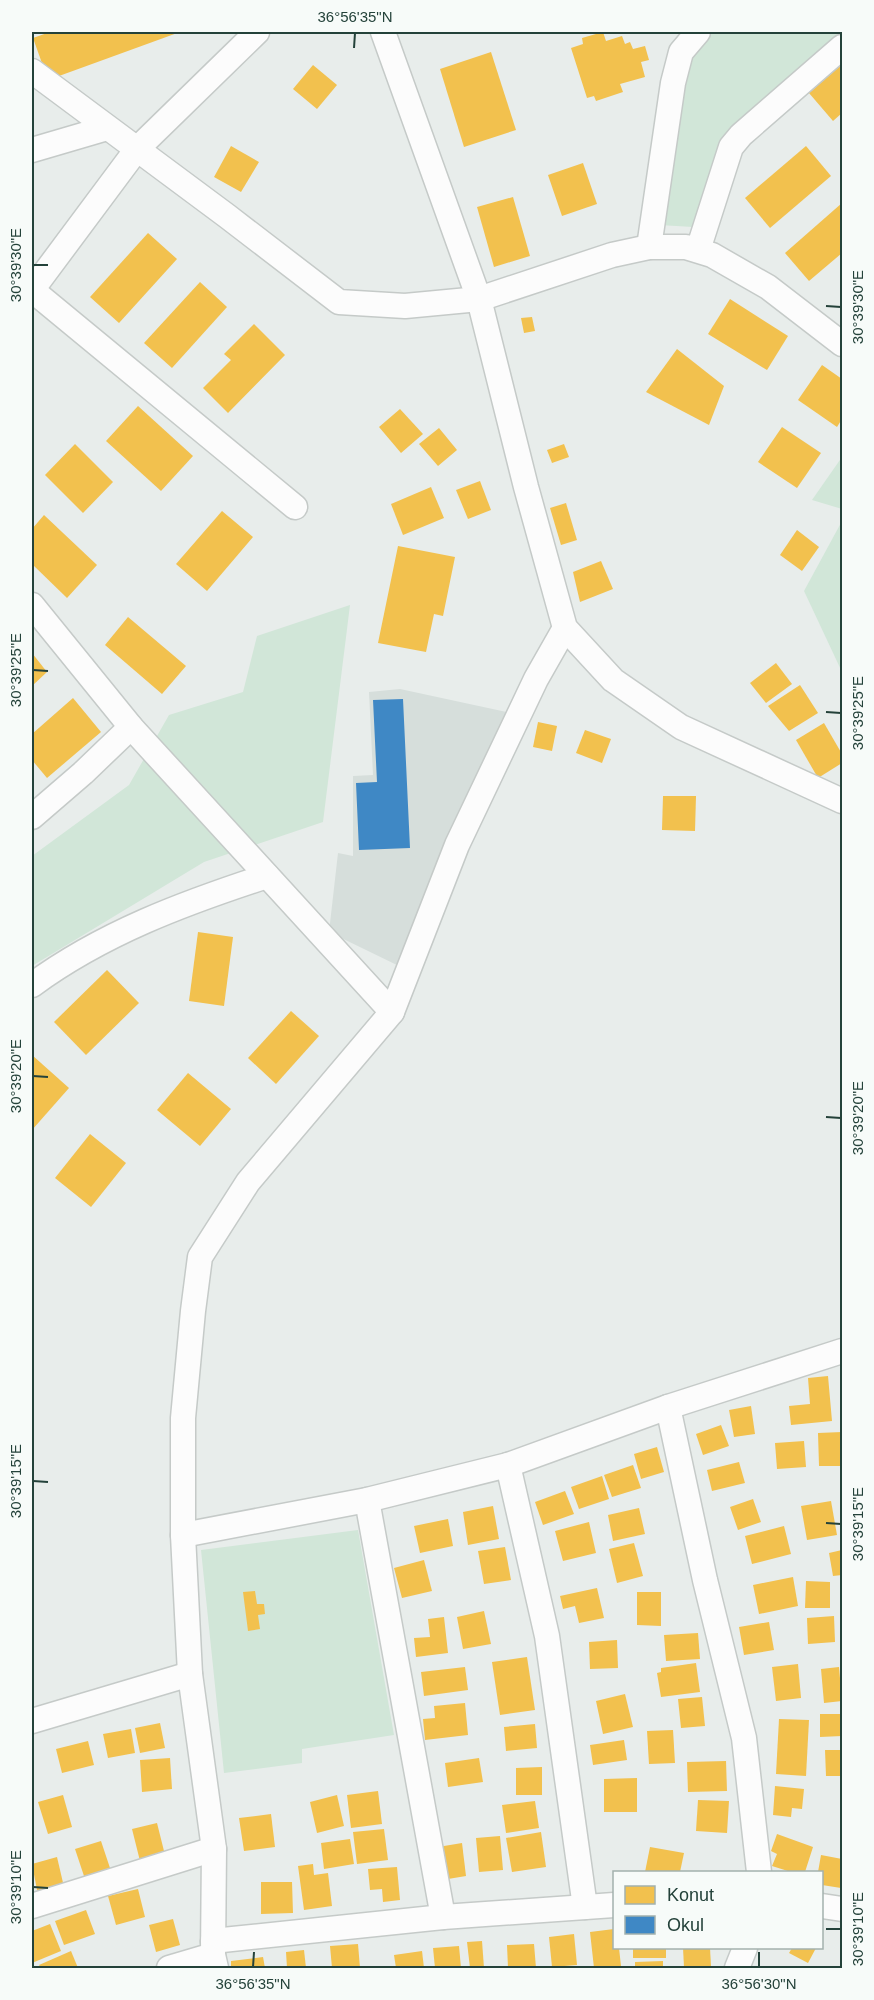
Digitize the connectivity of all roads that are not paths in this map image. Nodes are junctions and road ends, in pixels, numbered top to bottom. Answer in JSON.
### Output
{"nodes":[{"id":1,"x":257,"y":32,"type":"edge"},
{"id":2,"x":383,"y":32,"type":"edge"},
{"id":3,"x":698,"y":32,"type":"edge"},
{"id":4,"x":843,"y":47,"type":"edge"},
{"id":5,"x":32,"y":71,"type":"edge"},
{"id":6,"x":107,"y":128,"type":"junction"},
{"id":7,"x":137,"y":149,"type":"junction"},
{"id":8,"x":32,"y":150,"type":"edge"},
{"id":9,"x":648,"y":247,"type":"junction"},
{"id":10,"x":698,"y":250,"type":"junction"},
{"id":11,"x":32,"y":290,"type":"edge"},
{"id":12,"x":480,"y":299,"type":"junction"},
{"id":13,"x":843,"y":344,"type":"edge"},
{"id":14,"x":295,"y":507,"type":"dead end"},
{"id":15,"x":32,"y":605,"type":"edge"},
{"id":16,"x":565,"y":628,"type":"junction"},
{"id":17,"x":131,"y":727,"type":"junction"},
{"id":18,"x":843,"y":801,"type":"edge"},
{"id":19,"x":32,"y":817,"type":"edge"},
{"id":20,"x":267,"y":876,"type":"junction"},
{"id":21,"x":32,"y":985,"type":"edge"},
{"id":22,"x":392,"y":1012,"type":"junction"},
{"id":23,"x":843,"y":1351,"type":"edge"},
{"id":24,"x":668,"y":1407,"type":"junction"},
{"id":25,"x":508,"y":1465,"type":"junction"},
{"id":26,"x":367,"y":1500,"type":"junction"},
{"id":27,"x":183,"y":1535,"type":"junction"},
{"id":28,"x":190,"y":1674,"type":"junction"},
{"id":29,"x":32,"y":1721,"type":"edge"},
{"id":30,"x":214,"y":1849,"type":"junction"},
{"id":31,"x":759,"y":1871,"type":"edge"},
{"id":32,"x":613,"y":1905,"type":"edge"},
{"id":33,"x":32,"y":1906,"type":"edge"},
{"id":34,"x":585,"y":1906,"type":"junction"},
{"id":35,"x":823,"y":1906,"type":"edge"},
{"id":36,"x":843,"y":1909,"type":"edge"},
{"id":37,"x":443,"y":1917,"type":"junction"},
{"id":38,"x":744,"y":1949,"type":"edge"},
{"id":39,"x":214,"y":1955,"type":"edge"},
{"id":40,"x":168,"y":1968,"type":"edge"},
{"id":41,"x":737,"y":1968,"type":"edge"}],
"edges":[{"from":1,"to":7,"type":"street"},
{"from":2,"to":12,"type":"street"},
{"from":3,"to":9,"type":"street"},
{"from":4,"to":10,"type":"street"},
{"from":5,"to":6,"type":"street"},
{"from":6,"to":7,"type":"street"},
{"from":6,"to":8,"type":"street"},
{"from":7,"to":11,"type":"street"},
{"from":7,"to":12,"type":"street"},
{"from":9,"to":10,"type":"street"},
{"from":9,"to":12,"type":"street"},
{"from":10,"to":13,"type":"street"},
{"from":11,"to":14,"type":"street"},
{"from":12,"to":16,"type":"street"},
{"from":15,"to":17,"type":"street"},
{"from":16,"to":18,"type":"street"},
{"from":16,"to":22,"type":"street"},
{"from":17,"to":19,"type":"street"},
{"from":17,"to":20,"type":"street"},
{"from":20,"to":21,"type":"street"},
{"from":20,"to":22,"type":"street"},
{"from":22,"to":27,"type":"street"},
{"from":23,"to":24,"type":"street"},
{"from":24,"to":25,"type":"street"},
{"from":24,"to":31,"type":"street"},
{"from":25,"to":26,"type":"street"},
{"from":25,"to":34,"type":"street"},
{"from":26,"to":27,"type":"street"},
{"from":26,"to":37,"type":"street"},
{"from":27,"to":28,"type":"street"},
{"from":28,"to":29,"type":"street"},
{"from":28,"to":30,"type":"street"},
{"from":30,"to":33,"type":"street"},
{"from":30,"to":39,"type":"street"},
{"from":32,"to":34,"type":"street"},
{"from":34,"to":37,"type":"street"},
{"from":35,"to":36,"type":"street"},
{"from":37,"to":39,"type":"street"},
{"from":38,"to":41,"type":"street"},
{"from":39,"to":40,"type":"street"}]}
